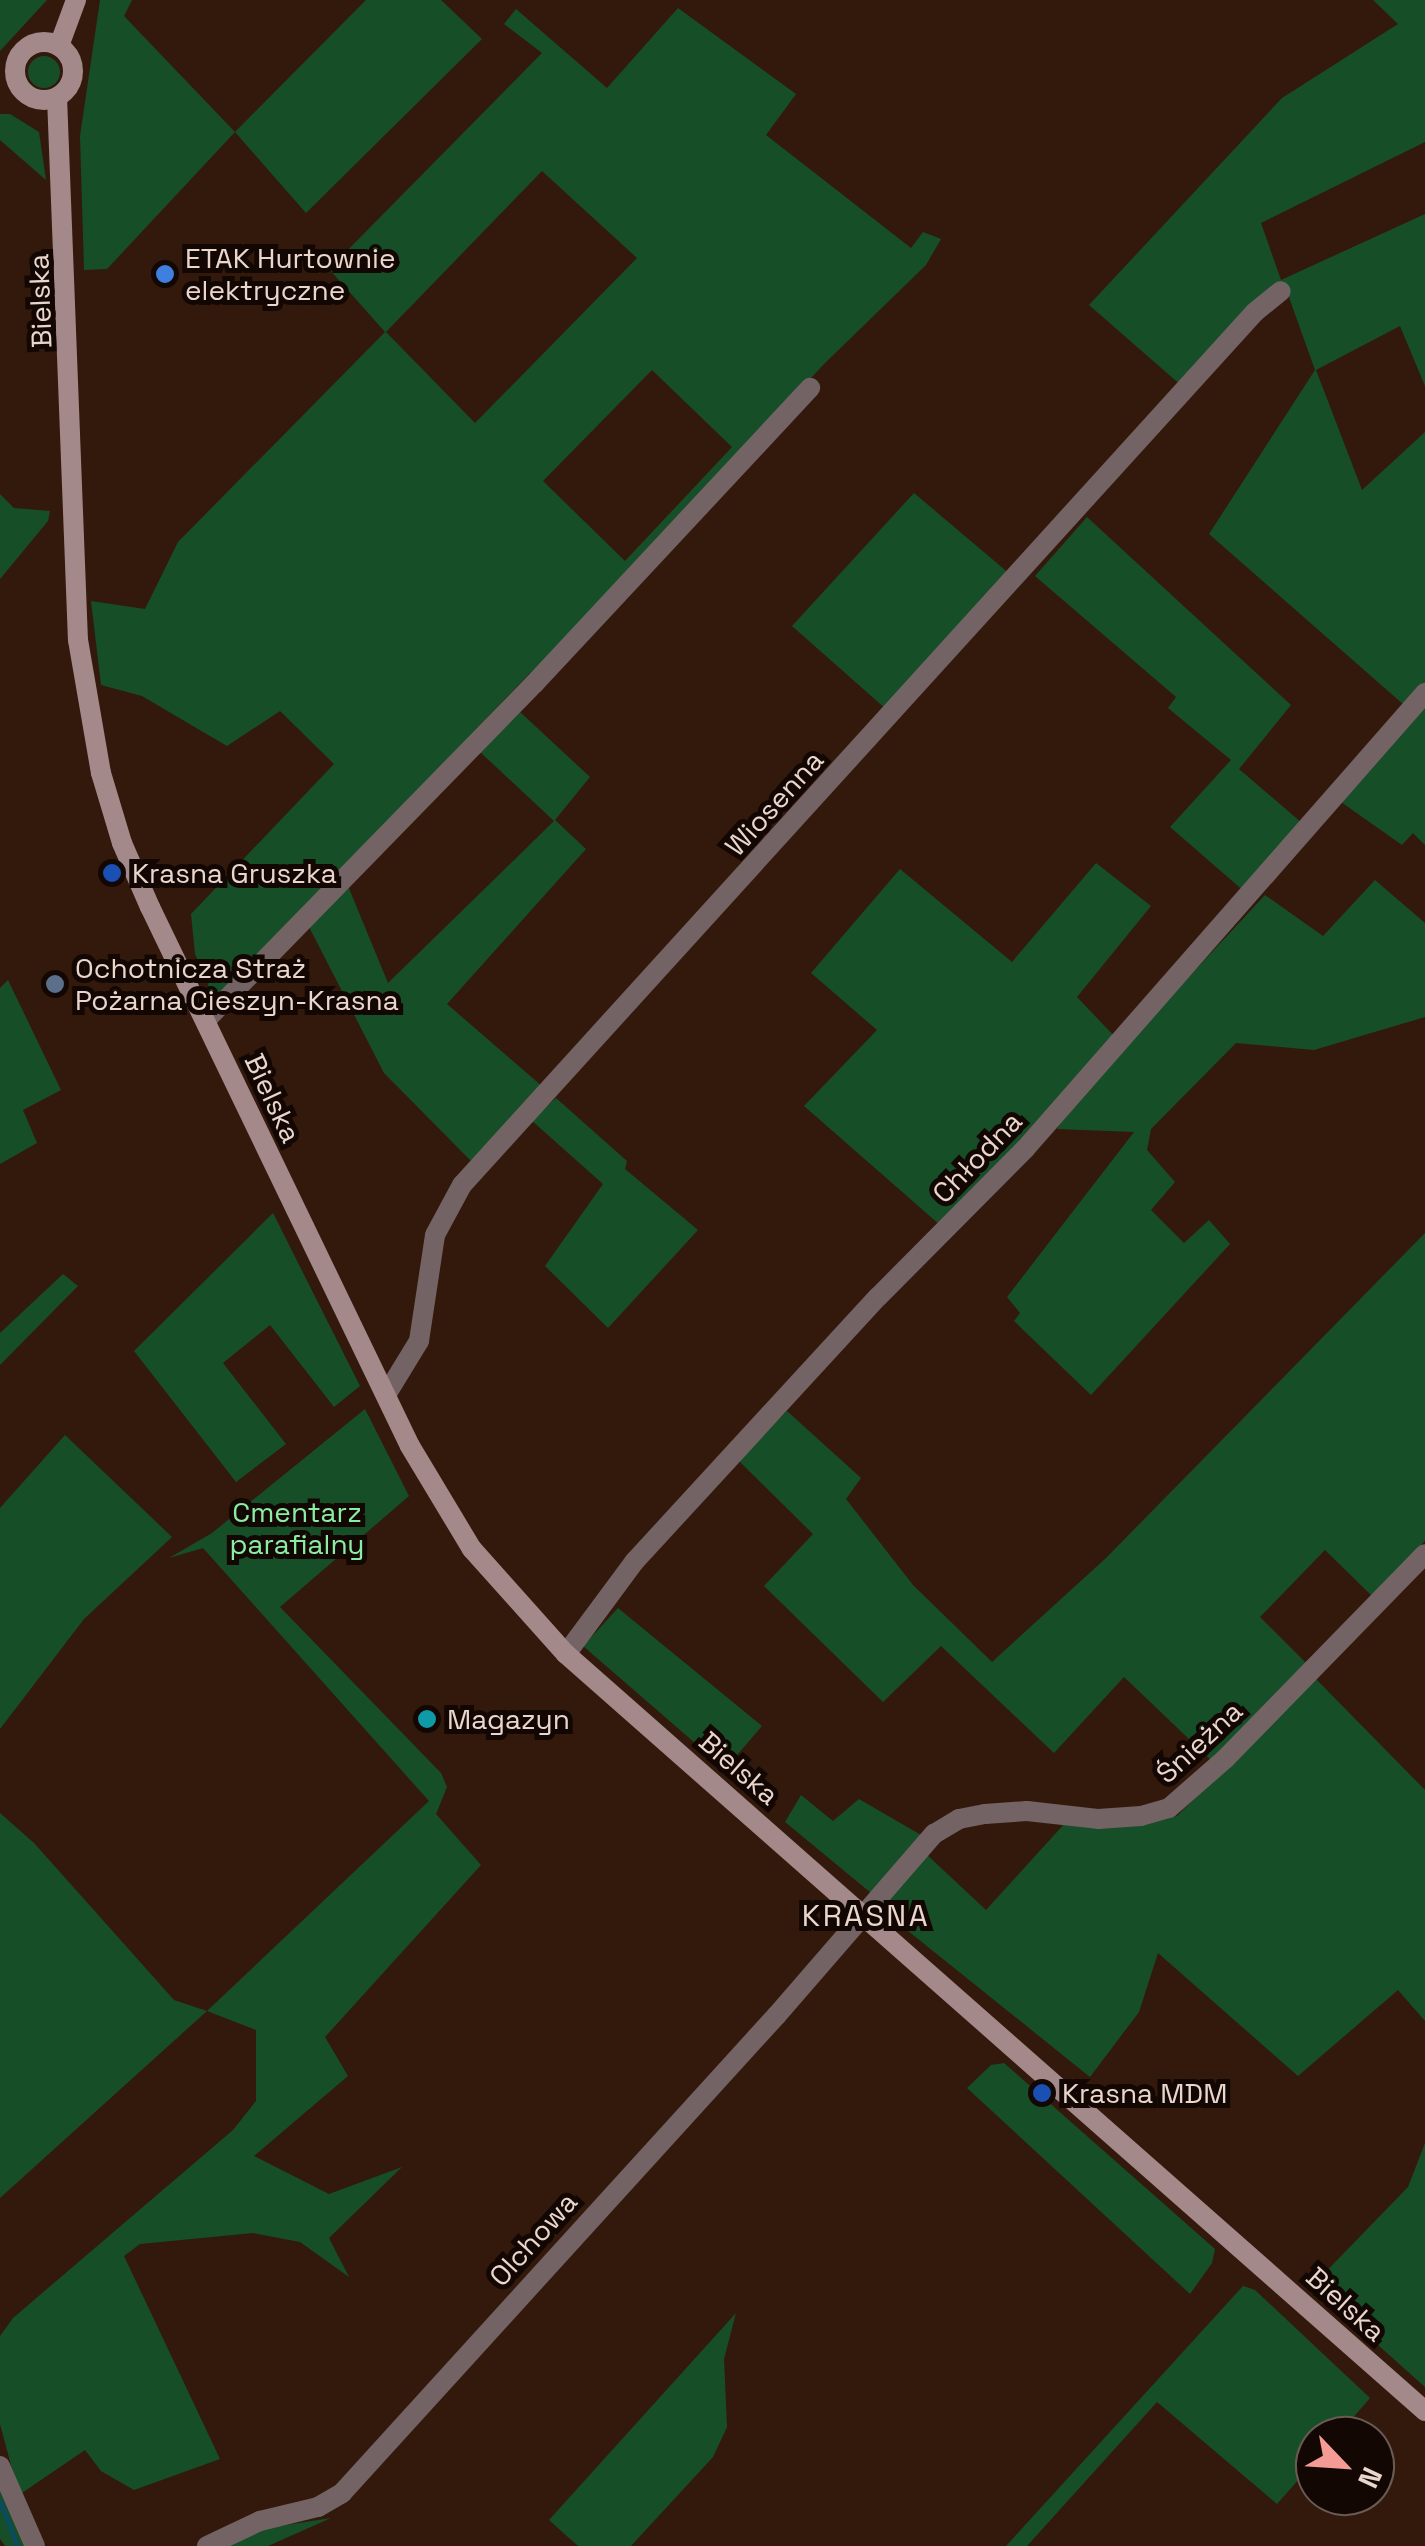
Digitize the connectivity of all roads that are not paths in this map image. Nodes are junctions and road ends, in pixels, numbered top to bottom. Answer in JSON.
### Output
{"nodes":[{"id":1,"x":76,"y":0,"type":"edge"},
{"id":2,"x":59,"y":46,"type":"junction"},
{"id":3,"x":8,"y":79,"type":"edge"},
{"id":4,"x":56,"y":97,"type":"junction"},
{"id":5,"x":1281,"y":291,"type":"dead end"},
{"id":6,"x":810,"y":388,"type":"dead end"},
{"id":7,"x":1425,"y":693,"type":"edge"},
{"id":8,"x":206,"y":1020,"type":"junction"},
{"id":9,"x":386,"y":1396,"type":"junction"},
{"id":10,"x":1425,"y":1554,"type":"edge"},
{"id":11,"x":566,"y":1654,"type":"junction"},
{"id":12,"x":864,"y":1914,"type":"junction"},
{"id":13,"x":1425,"y":2411,"type":"edge"},
{"id":14,"x":0,"y":2466,"type":"edge"},
{"id":15,"x":36,"y":2546,"type":"edge"},
{"id":16,"x":207,"y":2546,"type":"edge"}],
"edges":[{"from":1,"to":2,"type":"street"},
{"from":2,"to":3,"type":"street"},
{"from":2,"to":4,"type":"street"},
{"from":3,"to":4,"type":"street"},
{"from":4,"to":8,"type":"street","name":"Bielska"},
{"from":5,"to":9,"type":"street","name":"Wiosenna"},
{"from":6,"to":8,"type":"street"},
{"from":7,"to":11,"type":"street","name":"Chłodna"},
{"from":8,"to":9,"type":"street","name":"Bielska"},
{"from":9,"to":11,"type":"street","name":"Bielska"},
{"from":10,"to":12,"type":"street","name":"Śnieżna"},
{"from":11,"to":12,"type":"street","name":"Bielska"},
{"from":12,"to":13,"type":"street","name":"Bielska"},
{"from":12,"to":16,"type":"street","name":"Olchowa"},
{"from":14,"to":15,"type":"street"}]}
